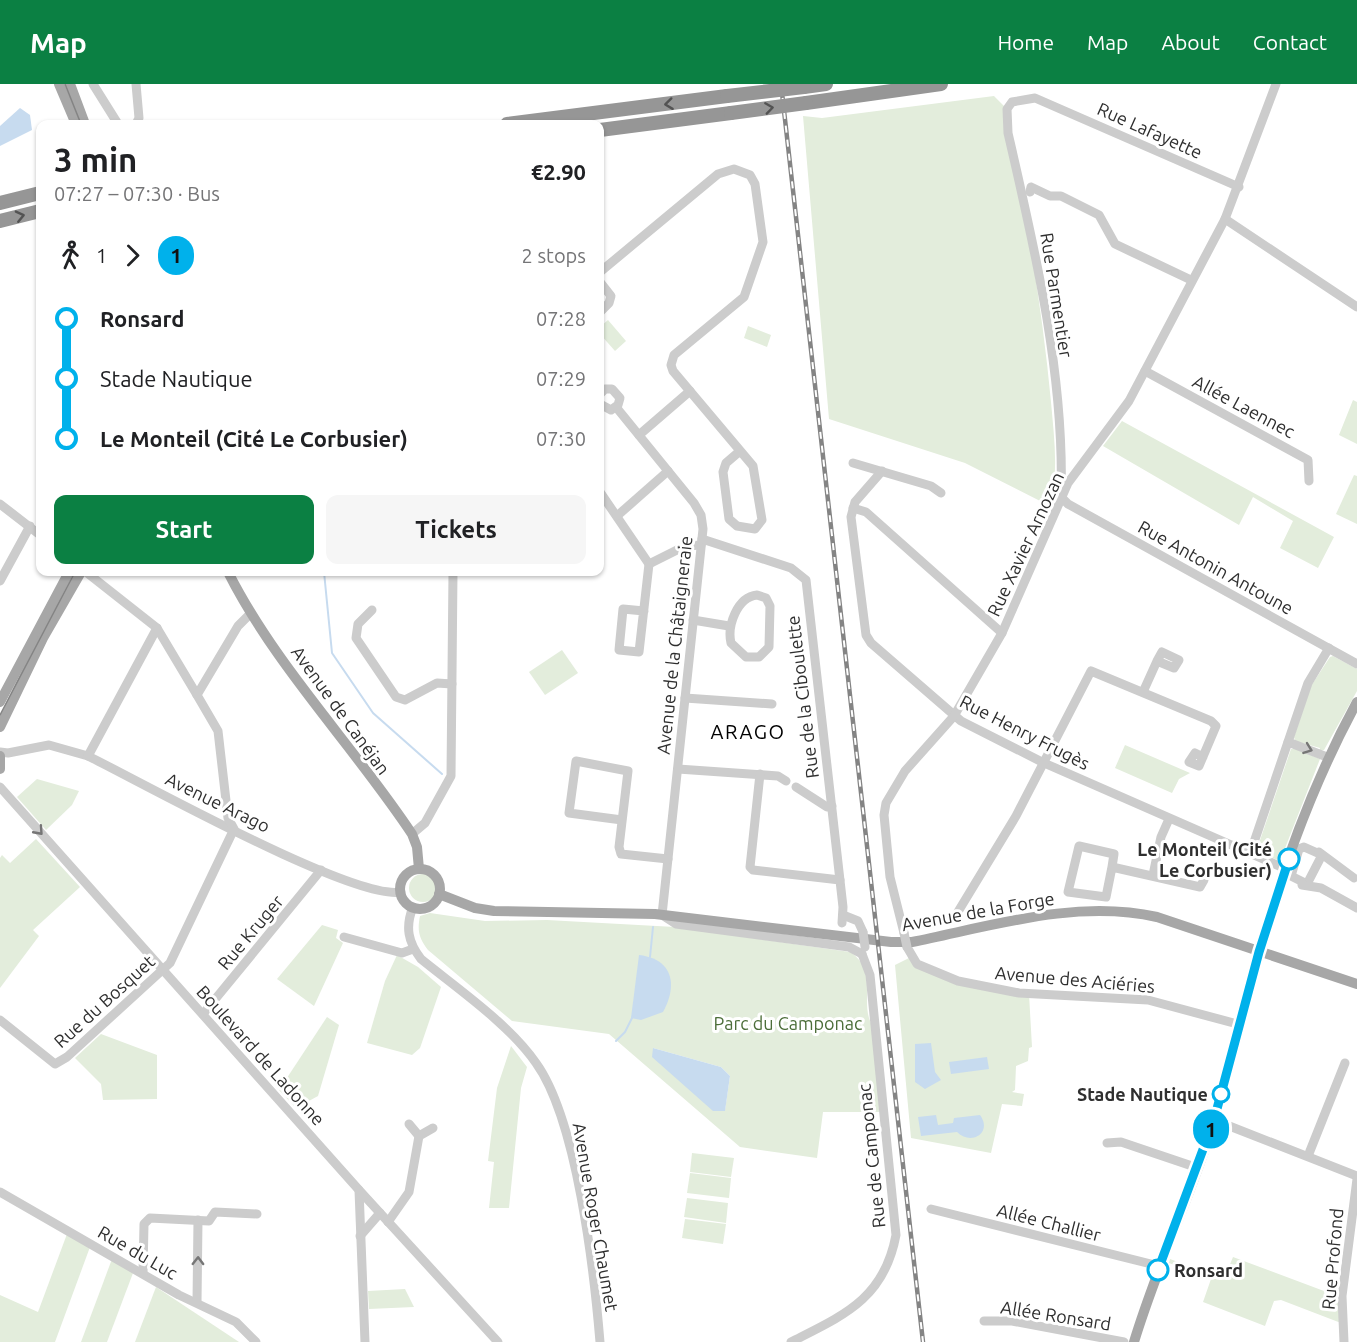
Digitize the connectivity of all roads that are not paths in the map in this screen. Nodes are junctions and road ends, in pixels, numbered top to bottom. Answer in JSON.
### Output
{"nodes":[{"id":1,"x":59,"y":84,"type":"edge"},
{"id":2,"x":70,"y":84,"type":"edge"},
{"id":3,"x":93,"y":84,"type":"edge"},
{"id":4,"x":136,"y":84,"type":"edge"},
{"id":5,"x":826,"y":84,"type":"edge"},
{"id":6,"x":941,"y":84,"type":"edge"},
{"id":7,"x":1276,"y":84,"type":"edge"},
{"id":8,"x":1012,"y":102,"type":"joint"},
{"id":9,"x":74,"y":120,"type":"edge"},
{"id":10,"x":84,"y":120,"type":"edge"},
{"id":11,"x":116,"y":120,"type":"edge"},
{"id":12,"x":139,"y":120,"type":"edge"},
{"id":13,"x":538,"y":120,"type":"edge"},
{"id":14,"x":604,"y":129,"type":"edge"},
{"id":15,"x":1239,"y":187,"type":"junction"},
{"id":16,"x":1030,"y":192,"type":"dead end"},
{"id":17,"x":36,"y":194,"type":"edge"},
{"id":18,"x":0,"y":203,"type":"edge"},
{"id":19,"x":36,"y":212,"type":"edge"},
{"id":20,"x":1225,"y":219,"type":"junction"},
{"id":21,"x":0,"y":220,"type":"edge"},
{"id":22,"x":604,"y":269,"type":"edge"},
{"id":23,"x":1191,"y":280,"type":"junction"},
{"id":24,"x":604,"y":287,"type":"edge"},
{"id":25,"x":1357,"y":307,"type":"edge"},
{"id":26,"x":604,"y":308,"type":"edge"},
{"id":27,"x":1145,"y":372,"type":"junction"},
{"id":28,"x":604,"y":390,"type":"edge"},
{"id":29,"x":690,"y":391,"type":"junction"},
{"id":30,"x":616,"y":407,"type":"junction"},
{"id":31,"x":604,"y":408,"type":"edge"},
{"id":32,"x":639,"y":435,"type":"junction"},
{"id":33,"x":740,"y":451,"type":"junction"},
{"id":34,"x":853,"y":463,"type":"dead end"},
{"id":35,"x":668,"y":471,"type":"junction"},
{"id":36,"x":882,"y":471,"type":"junction"},
{"id":37,"x":1309,"y":481,"type":"dead end"},
{"id":38,"x":941,"y":493,"type":"dead end"},
{"id":39,"x":1061,"y":496,"type":"junction"},
{"id":40,"x":604,"y":498,"type":"edge"},
{"id":41,"x":0,"y":504,"type":"edge"},
{"id":42,"x":853,"y":508,"type":"junction"},
{"id":43,"x":617,"y":516,"type":"junction"},
{"id":44,"x":30,"y":526,"type":"junction"},
{"id":45,"x":36,"y":531,"type":"edge"},
{"id":46,"x":702,"y":542,"type":"junction"},
{"id":47,"x":649,"y":564,"type":"junction"},
{"id":48,"x":67,"y":576,"type":"edge"},
{"id":49,"x":79,"y":576,"type":"edge"},
{"id":50,"x":91,"y":576,"type":"edge"},
{"id":51,"x":230,"y":576,"type":"edge"},
{"id":52,"x":453,"y":576,"type":"edge"},
{"id":53,"x":0,"y":581,"type":"edge"},
{"id":54,"x":372,"y":610,"type":"dead end"},
{"id":55,"x":644,"y":611,"type":"junction"},
{"id":56,"x":251,"y":613,"type":"junction"},
{"id":57,"x":693,"y":620,"type":"junction"},
{"id":58,"x":729,"y":626,"type":"junction"},
{"id":59,"x":156,"y":628,"type":"junction"},
{"id":60,"x":1002,"y":633,"type":"junction"},
{"id":61,"x":1329,"y":648,"type":"junction"},
{"id":62,"x":1157,"y":661,"type":"dead end"},
{"id":63,"x":1357,"y":664,"type":"edge"},
{"id":64,"x":452,"y":684,"type":"junction"},
{"id":65,"x":1143,"y":692,"type":"junction"},
{"id":66,"x":197,"y":695,"type":"junction"},
{"id":67,"x":685,"y":698,"type":"junction"},
{"id":68,"x":0,"y":702,"type":"edge"},
{"id":69,"x":1357,"y":702,"type":"edge"},
{"id":70,"x":772,"y":704,"type":"dead end"},
{"id":71,"x":954,"y":716,"type":"junction"},
{"id":72,"x":0,"y":727,"type":"edge"},
{"id":73,"x":1288,"y":742,"type":"junction"},
{"id":74,"x":21,"y":751,"type":"junction"},
{"id":75,"x":0,"y":754,"type":"edge"},
{"id":76,"x":88,"y":756,"type":"junction"},
{"id":77,"x":1203,"y":757,"type":"dead end"},
{"id":78,"x":1327,"y":757,"type":"junction"},
{"id":79,"x":1044,"y":763,"type":"junction"},
{"id":80,"x":0,"y":768,"type":"edge"},
{"id":81,"x":678,"y":769,"type":"junction"},
{"id":82,"x":760,"y":774,"type":"junction"},
{"id":83,"x":786,"y":781,"type":"dead end"},
{"id":84,"x":796,"y":787,"type":"dead end"},
{"id":85,"x":0,"y":788,"type":"edge"},
{"id":86,"x":832,"y":806,"type":"junction"},
{"id":87,"x":1169,"y":819,"type":"junction"},
{"id":88,"x":622,"y":820,"type":"junction"},
{"id":89,"x":234,"y":829,"type":"junction"},
{"id":90,"x":412,"y":834,"type":"junction"},
{"id":91,"x":1294,"y":843,"type":"junction"},
{"id":92,"x":1251,"y":854,"type":"junction"},
{"id":93,"x":668,"y":859,"type":"junction"},
{"id":94,"x":1112,"y":867,"type":"junction"},
{"id":95,"x":419,"y":869,"type":"junction"},
{"id":96,"x":321,"y":870,"type":"junction"},
{"id":97,"x":1284,"y":873,"type":"junction"},
{"id":98,"x":1153,"y":875,"type":"junction"},
{"id":99,"x":1354,"y":878,"type":"dead end"},
{"id":100,"x":840,"y":880,"type":"junction"},
{"id":101,"x":1204,"y":880,"type":"dead end"},
{"id":102,"x":401,"y":892,"type":"junction"},
{"id":103,"x":439,"y":894,"type":"junction"},
{"id":104,"x":413,"y":908,"type":"junction"},
{"id":105,"x":1357,"y":908,"type":"edge"},
{"id":106,"x":662,"y":915,"type":"junction"},
{"id":107,"x":956,"y":915,"type":"dead end"},
{"id":108,"x":863,"y":932,"type":"joint"},
{"id":109,"x":344,"y":937,"type":"dead end"},
{"id":110,"x":413,"y":949,"type":"junction"},
{"id":111,"x":864,"y":951,"type":"junction"},
{"id":112,"x":909,"y":952,"type":"joint"},
{"id":113,"x":1259,"y":952,"type":"junction"},
{"id":114,"x":164,"y":971,"type":"junction"},
{"id":115,"x":1357,"y":984,"type":"edge"},
{"id":116,"x":203,"y":1014,"type":"junction"},
{"id":117,"x":0,"y":1020,"type":"edge"},
{"id":118,"x":1240,"y":1025,"type":"junction"},
{"id":119,"x":1345,"y":1063,"type":"dead end"},
{"id":120,"x":1214,"y":1120,"type":"junction"},
{"id":121,"x":409,"y":1124,"type":"dead end"},
{"id":122,"x":433,"y":1128,"type":"dead end"},
{"id":123,"x":419,"y":1136,"type":"junction"},
{"id":124,"x":1107,"y":1143,"type":"dead end"},
{"id":125,"x":1308,"y":1156,"type":"junction"},
{"id":126,"x":1198,"y":1168,"type":"junction"},
{"id":127,"x":1357,"y":1177,"type":"edge"},
{"id":128,"x":359,"y":1190,"type":"junction"},
{"id":129,"x":0,"y":1192,"type":"edge"},
{"id":130,"x":931,"y":1209,"type":"dead end"},
{"id":131,"x":380,"y":1213,"type":"junction"},
{"id":132,"x":257,"y":1214,"type":"dead end"},
{"id":133,"x":198,"y":1220,"type":"junction"},
{"id":134,"x":388,"y":1222,"type":"junction"},
{"id":135,"x":360,"y":1236,"type":"junction"},
{"id":136,"x":1159,"y":1266,"type":"junction"},
{"id":137,"x":143,"y":1273,"type":"junction"},
{"id":138,"x":197,"y":1302,"type":"junction"},
{"id":139,"x":984,"y":1321,"type":"dead end"},
{"id":140,"x":256,"y":1342,"type":"edge"},
{"id":141,"x":365,"y":1342,"type":"edge"},
{"id":142,"x":498,"y":1342,"type":"edge"},
{"id":143,"x":600,"y":1342,"type":"edge"},
{"id":144,"x":791,"y":1342,"type":"edge"},
{"id":145,"x":1124,"y":1342,"type":"edge"},
{"id":146,"x":1134,"y":1342,"type":"edge"},
{"id":147,"x":1344,"y":1342,"type":"edge"}],
"edges":[{"from":1,"to":9,"type":"main road"},
{"from":2,"to":10,"type":"main road"},
{"from":3,"to":11,"type":"street"},
{"from":4,"to":12,"type":"street"},
{"from":5,"to":13,"type":"highway","one_way":true,"bridge":true},
{"from":14,"to":6,"type":"highway","one_way":true,"bridge":true},
{"from":7,"to":15,"type":"street","name":"Rue Xavier Arnozan"},
{"from":8,"to":15,"type":"street","name":"Rue Lafayette"},
{"from":8,"to":39,"type":"street","name":"Rue Parmentier"},
{"from":15,"to":20,"type":"street","name":"Rue Xavier Arnozan"},
{"from":16,"to":23,"type":"street"},
{"from":17,"to":18,"type":"highway"},
{"from":21,"to":19,"type":"highway","one_way":true},
{"from":20,"to":23,"type":"street","name":"Rue Xavier Arnozan"},
{"from":20,"to":25,"type":"street"},
{"from":22,"to":29,"type":"street"},
{"from":23,"to":27,"type":"street","name":"Rue Xavier Arnozan"},
{"from":24,"to":26,"type":"street"},
{"from":27,"to":37,"type":"street","name":"Allée Laennec"},
{"from":27,"to":39,"type":"street","name":"Rue Xavier Arnozan"},
{"from":28,"to":30,"type":"street","name":"Avenue de la Châtaigneraie"},
{"from":29,"to":32,"type":"street"},
{"from":29,"to":33,"type":"street"},
{"from":30,"to":31,"type":"street"},
{"from":30,"to":32,"type":"street","name":"Avenue de la Châtaigneraie"},
{"from":32,"to":35,"type":"street","name":"Avenue de la Châtaigneraie"},
{"from":33,"to":33,"type":"street"},
{"from":34,"to":36,"type":"street"},
{"from":35,"to":43,"type":"street"},
{"from":35,"to":46,"type":"street","name":"Avenue de la Châtaigneraie"},
{"from":36,"to":38,"type":"street"},
{"from":36,"to":42,"type":"street"},
{"from":39,"to":60,"type":"street","name":"Rue Xavier Arnozan"},
{"from":39,"to":61,"type":"street","name":"Rue Antonin Antoune"},
{"from":40,"to":43,"type":"street"},
{"from":41,"to":44,"type":"street"},
{"from":42,"to":60,"type":"street"},
{"from":42,"to":71,"type":"street","name":"Rue Henry Frugès"},
{"from":43,"to":47,"type":"street"},
{"from":44,"to":45,"type":"street"},
{"from":44,"to":53,"type":"street"},
{"from":46,"to":47,"type":"street"},
{"from":46,"to":57,"type":"street","name":"Avenue de la Châtaigneraie"},
{"from":46,"to":86,"type":"street","name":"Rue de la Ciboulette"},
{"from":47,"to":55,"type":"street"},
{"from":48,"to":68,"type":"main road"},
{"from":49,"to":72,"type":"main road"},
{"from":50,"to":59,"type":"street"},
{"from":51,"to":56,"type":"main road","name":"Avenue de Canéjan"},
{"from":52,"to":64,"type":"street"},
{"from":54,"to":64,"type":"street"},
{"from":55,"to":55,"type":"street"},
{"from":56,"to":66,"type":"street"},
{"from":56,"to":90,"type":"main road","name":"Avenue de Canéjan"},
{"from":57,"to":58,"type":"street"},
{"from":57,"to":67,"type":"street","name":"Avenue de la Châtaigneraie"},
{"from":58,"to":58,"type":"street"},
{"from":59,"to":66,"type":"street"},
{"from":59,"to":76,"type":"street"},
{"from":60,"to":71,"type":"street","name":"Rue Xavier Arnozan"},
{"from":61,"to":63,"type":"street","name":"Rue Antonin Antoune"},
{"from":61,"to":73,"type":"street"},
{"from":62,"to":65,"type":"street"},
{"from":64,"to":90,"type":"street"},
{"from":65,"to":77,"type":"street"},
{"from":65,"to":79,"type":"street"},
{"from":66,"to":89,"type":"street"},
{"from":67,"to":70,"type":"street"},
{"from":67,"to":81,"type":"street","name":"Avenue de la Châtaigneraie"},
{"from":69,"to":78,"type":"main road"},
{"from":71,"to":79,"type":"street","name":"Rue Henry Frugès"},
{"from":71,"to":112,"type":"street","name":"Rue Xavier Arnozan","bridge":true},
{"from":73,"to":78,"type":"street","one_way":true},
{"from":73,"to":92,"type":"street"},
{"from":74,"to":75,"type":"street","name":"Avenue Arago"},
{"from":74,"to":76,"type":"street","name":"Avenue Arago"},
{"from":74,"to":80,"type":"street","name":"Avenue Arago"},
{"from":75,"to":80,"type":"main road"},
{"from":76,"to":89,"type":"street","name":"Avenue Arago"},
{"from":78,"to":91,"type":"main road"},
{"from":79,"to":87,"type":"street","name":"Rue Henry Frugès"},
{"from":79,"to":107,"type":"street"},
{"from":81,"to":82,"type":"street"},
{"from":81,"to":93,"type":"street","name":"Avenue de la Châtaigneraie"},
{"from":82,"to":83,"type":"street"},
{"from":82,"to":100,"type":"street"},
{"from":84,"to":86,"type":"street"},
{"from":85,"to":114,"type":"street","name":"Boulevard de Ladonne","one_way":true},
{"from":86,"to":100,"type":"street","name":"Rue de la Ciboulette"},
{"from":87,"to":92,"type":"street","name":"Rue Henry Frugès"},
{"from":87,"to":98,"type":"street"},
{"from":88,"to":88,"type":"street"},
{"from":88,"to":93,"type":"street"},
{"from":89,"to":96,"type":"street","name":"Avenue Arago"},
{"from":89,"to":114,"type":"street","name":"Rue du Bosquet"},
{"from":90,"to":95,"type":"main road","name":"Avenue de Canéjan"},
{"from":91,"to":97,"type":"main road"},
{"from":91,"to":99,"type":"street"},
{"from":92,"to":97,"type":"street","name":"Rue Henry Frugès"},
{"from":93,"to":106,"type":"street","name":"Avenue de la Châtaigneraie"},
{"from":94,"to":94,"type":"street"},
{"from":94,"to":98,"type":"street"},
{"from":95,"to":102,"type":"main road"},
{"from":95,"to":103,"type":"main road"},
{"from":96,"to":102,"type":"street","name":"Avenue Arago"},
{"from":96,"to":116,"type":"street","name":"Rue Kruger"},
{"from":97,"to":105,"type":"street","name":"Rue Henry Frugès"},
{"from":97,"to":113,"type":"main road"},
{"from":98,"to":101,"type":"street"},
{"from":100,"to":108,"type":"street","name":"Rue de la Ciboulette"},
{"from":102,"to":104,"type":"main road"},
{"from":103,"to":104,"type":"main road"},
{"from":103,"to":106,"type":"main road"},
{"from":104,"to":110,"type":"street"},
{"from":106,"to":111,"type":"street"},
{"from":106,"to":113,"type":"main road","name":"Avenue de la Forge"},
{"from":108,"to":111,"type":"street","name":"Rue de Camponac","bridge":true},
{"from":109,"to":110,"type":"street"},
{"from":110,"to":143,"type":"street","name":"Avenue Roger Chaumet"},
{"from":111,"to":144,"type":"street","name":"Rue de Camponac"},
{"from":112,"to":118,"type":"street","name":"Avenue des Aciéries"},
{"from":113,"to":115,"type":"main road","name":"Avenue de la Forge"},
{"from":113,"to":118,"type":"main road"},
{"from":114,"to":116,"type":"street","name":"Boulevard de Ladonne"},
{"from":114,"to":117,"type":"street","name":"Rue du Bosquet"},
{"from":116,"to":128,"type":"street","name":"Boulevard de Ladonne"},
{"from":118,"to":120,"type":"main road"},
{"from":119,"to":125,"type":"street"},
{"from":120,"to":125,"type":"street"},
{"from":120,"to":126,"type":"main road"},
{"from":121,"to":123,"type":"street"},
{"from":122,"to":123,"type":"street"},
{"from":123,"to":134,"type":"street"},
{"from":124,"to":126,"type":"street"},
{"from":125,"to":127,"type":"street"},
{"from":126,"to":136,"type":"main road"},
{"from":127,"to":147,"type":"street","name":"Rue Profond"},
{"from":128,"to":131,"type":"street","name":"Boulevard de Ladonne"},
{"from":128,"to":135,"type":"street"},
{"from":129,"to":137,"type":"street","name":"Rue du Luc"},
{"from":130,"to":136,"type":"street","name":"Allée Challier"},
{"from":131,"to":134,"type":"street","name":"Boulevard de Ladonne"},
{"from":131,"to":135,"type":"street"},
{"from":132,"to":133,"type":"street"},
{"from":133,"to":137,"type":"street"},
{"from":138,"to":133,"type":"street","one_way":true},
{"from":134,"to":142,"type":"street","name":"Boulevard de Ladonne"},
{"from":135,"to":141,"type":"street"},
{"from":136,"to":146,"type":"main road"},
{"from":137,"to":138,"type":"street","name":"Rue du Luc"},
{"from":138,"to":140,"type":"street","name":"Rue du Luc"},
{"from":139,"to":145,"type":"street","name":"Allée Ronsard"}]}
